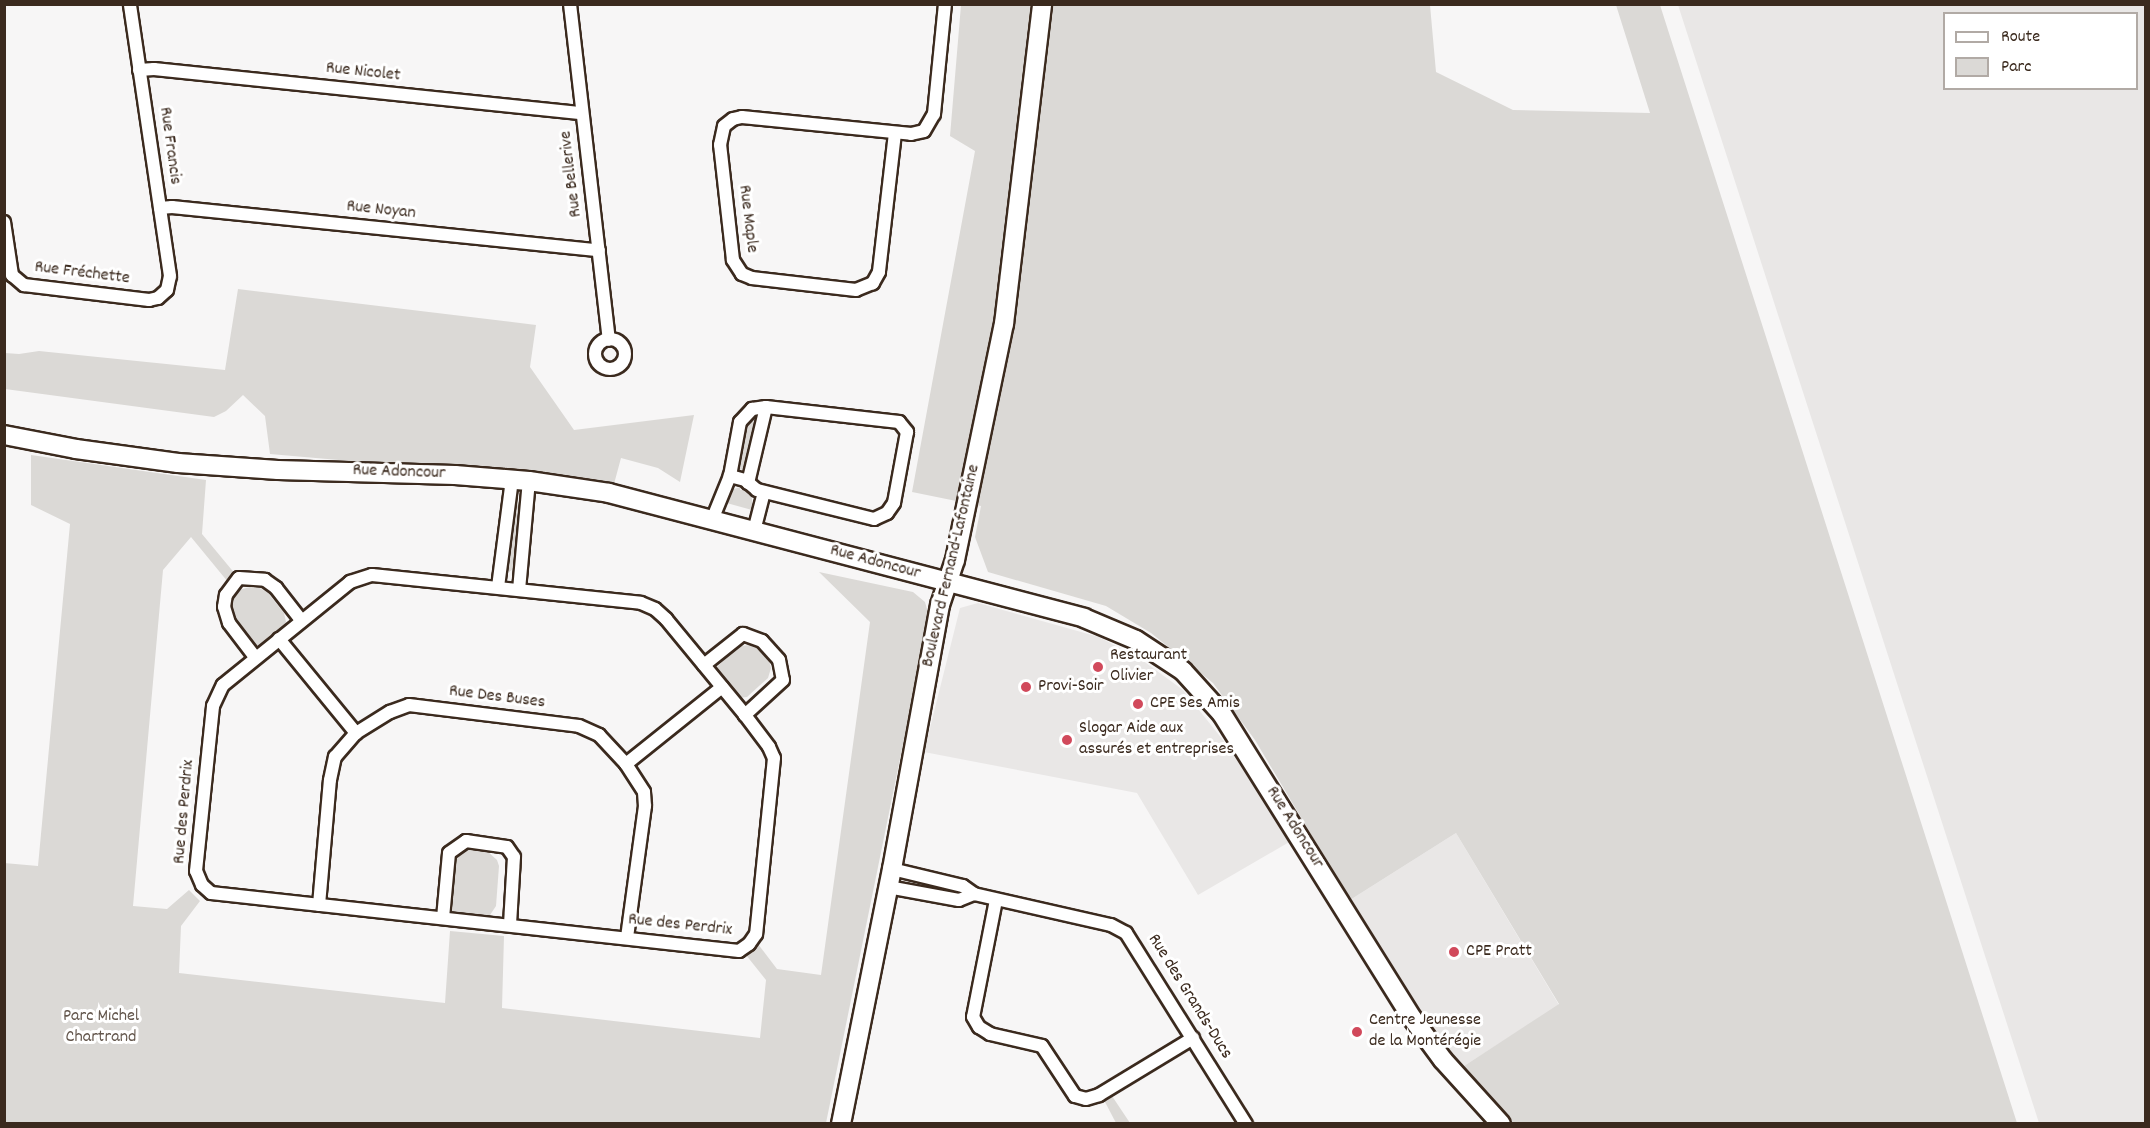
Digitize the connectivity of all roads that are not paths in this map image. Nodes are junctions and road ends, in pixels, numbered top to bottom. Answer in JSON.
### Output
{"nodes":[{"id":1,"x":130,"y":4,"type":"edge"},
{"id":2,"x":570,"y":4,"type":"edge"},
{"id":3,"x":945,"y":4,"type":"edge"},
{"id":4,"x":1042,"y":4,"type":"edge"},
{"id":5,"x":139,"y":70,"type":"junction"},
{"id":6,"x":582,"y":113,"type":"junction"},
{"id":7,"x":895,"y":133,"type":"junction"},
{"id":8,"x":160,"y":208,"type":"junction"},
{"id":9,"x":4,"y":222,"type":"edge"},
{"id":10,"x":599,"y":250,"type":"junction"},
{"id":11,"x":166,"y":293,"type":"joint"},
{"id":12,"x":609,"y":340,"type":"dead end"},
{"id":13,"x":765,"y":407,"type":"junction"},
{"id":14,"x":4,"y":435,"type":"edge"},
{"id":15,"x":729,"y":476,"type":"junction"},
{"id":16,"x":521,"y":481,"type":"junction"},
{"id":17,"x":748,"y":483,"type":"junction"},
{"id":18,"x":764,"y":492,"type":"junction"},
{"id":19,"x":712,"y":520,"type":"junction"},
{"id":20,"x":754,"y":531,"type":"junction"},
{"id":21,"x":948,"y":582,"type":"junction"},
{"id":22,"x":498,"y":587,"type":"junction"},
{"id":23,"x":519,"y":590,"type":"junction"},
{"id":24,"x":300,"y":620,"type":"junction"},
{"id":25,"x":279,"y":639,"type":"junction"},
{"id":26,"x":255,"y":657,"type":"junction"},
{"id":27,"x":704,"y":665,"type":"junction"},
{"id":28,"x":722,"y":687,"type":"junction"},
{"id":29,"x":745,"y":715,"type":"junction"},
{"id":30,"x":356,"y":733,"type":"junction"},
{"id":31,"x":626,"y":764,"type":"junction"},
{"id":32,"x":892,"y":869,"type":"junction"},
{"id":33,"x":888,"y":887,"type":"junction"},
{"id":34,"x":974,"y":894,"type":"junction"},
{"id":35,"x":996,"y":900,"type":"junction"},
{"id":36,"x":320,"y":904,"type":"junction"},
{"id":37,"x":443,"y":918,"type":"junction"},
{"id":38,"x":510,"y":926,"type":"junction"},
{"id":39,"x":627,"y":938,"type":"junction"},
{"id":40,"x":1194,"y":1038,"type":"junction"},
{"id":41,"x":841,"y":1124,"type":"edge"},
{"id":42,"x":1246,"y":1124,"type":"edge"},
{"id":43,"x":1501,"y":1124,"type":"edge"}],
"edges":[{"from":1,"to":5,"type":"street","name":"Rue Francis"},
{"from":2,"to":6,"type":"street","name":"Rue Bellerive"},
{"from":3,"to":7,"type":"street","name":"Rue Maple"},
{"from":4,"to":21,"type":"street","name":"Boulevard Fernand-Lafontaine"},
{"from":5,"to":6,"type":"street","name":"Rue Nicolet"},
{"from":5,"to":8,"type":"street","name":"Rue Francis"},
{"from":6,"to":10,"type":"street","name":"Rue Bellerive"},
{"from":7,"to":7,"type":"street","name":"Rue Maple"},
{"from":8,"to":10,"type":"street","name":"Rue Noyan"},
{"from":8,"to":11,"type":"street","name":"Rue Francis"},
{"from":9,"to":11,"type":"street","name":"Rue Fréchette"},
{"from":10,"to":12,"type":"street","name":"Rue Bellerive"},
{"from":13,"to":15,"type":"street"},
{"from":13,"to":17,"type":"street"},
{"from":13,"to":18,"type":"street"},
{"from":14,"to":16,"type":"street","name":"Rue Adoncour"},
{"from":15,"to":17,"type":"street"},
{"from":15,"to":19,"type":"street"},
{"from":16,"to":19,"type":"street","name":"Rue Adoncour"},
{"from":16,"to":22,"type":"street"},
{"from":16,"to":23,"type":"street"},
{"from":17,"to":18,"type":"street"},
{"from":18,"to":20,"type":"street"},
{"from":19,"to":20,"type":"street","name":"Rue Adoncour"},
{"from":20,"to":21,"type":"street","name":"Rue Adoncour"},
{"from":21,"to":32,"type":"street","name":"Boulevard Fernand-Lafontaine"},
{"from":21,"to":43,"type":"street","name":"Rue Adoncour"},
{"from":22,"to":23,"type":"street","name":"Rue des Perdrix"},
{"from":22,"to":24,"type":"street","name":"Rue des Perdrix"},
{"from":23,"to":27,"type":"street","name":"Rue des Perdrix"},
{"from":24,"to":25,"type":"street","name":"Rue des Perdrix"},
{"from":24,"to":26,"type":"street"},
{"from":25,"to":26,"type":"street","name":"Rue des Perdrix"},
{"from":25,"to":30,"type":"street"},
{"from":26,"to":36,"type":"street","name":"Rue des Perdrix"},
{"from":27,"to":28,"type":"street","name":"Rue des Perdrix"},
{"from":27,"to":29,"type":"street"},
{"from":28,"to":29,"type":"street","name":"Rue des Perdrix"},
{"from":28,"to":31,"type":"street"},
{"from":29,"to":39,"type":"street","name":"Rue des Perdrix"},
{"from":30,"to":31,"type":"street","name":"Rue Des Buses"},
{"from":30,"to":36,"type":"street","name":"Rue Des Buses"},
{"from":31,"to":39,"type":"street","name":"Rue Des Buses"},
{"from":32,"to":33,"type":"street","name":"Boulevard Fernand-Lafontaine"},
{"from":32,"to":34,"type":"street","name":"Rue des Grands-Ducs"},
{"from":33,"to":34,"type":"street","name":"Rue des Grands-Ducs"},
{"from":33,"to":41,"type":"street","name":"Boulevard Fernand-Lafontaine"},
{"from":34,"to":35,"type":"street","name":"Rue des Grands-Ducs"},
{"from":35,"to":40,"type":"street","name":"Rue des Grands-Ducs"},
{"from":35,"to":40,"type":"street"},
{"from":36,"to":37,"type":"street","name":"Rue des Perdrix"},
{"from":37,"to":38,"type":"street","name":"Rue des Perdrix"},
{"from":37,"to":38,"type":"street"},
{"from":38,"to":39,"type":"street","name":"Rue des Perdrix"},
{"from":40,"to":42,"type":"street","name":"Rue des Grands-Ducs"}]}
